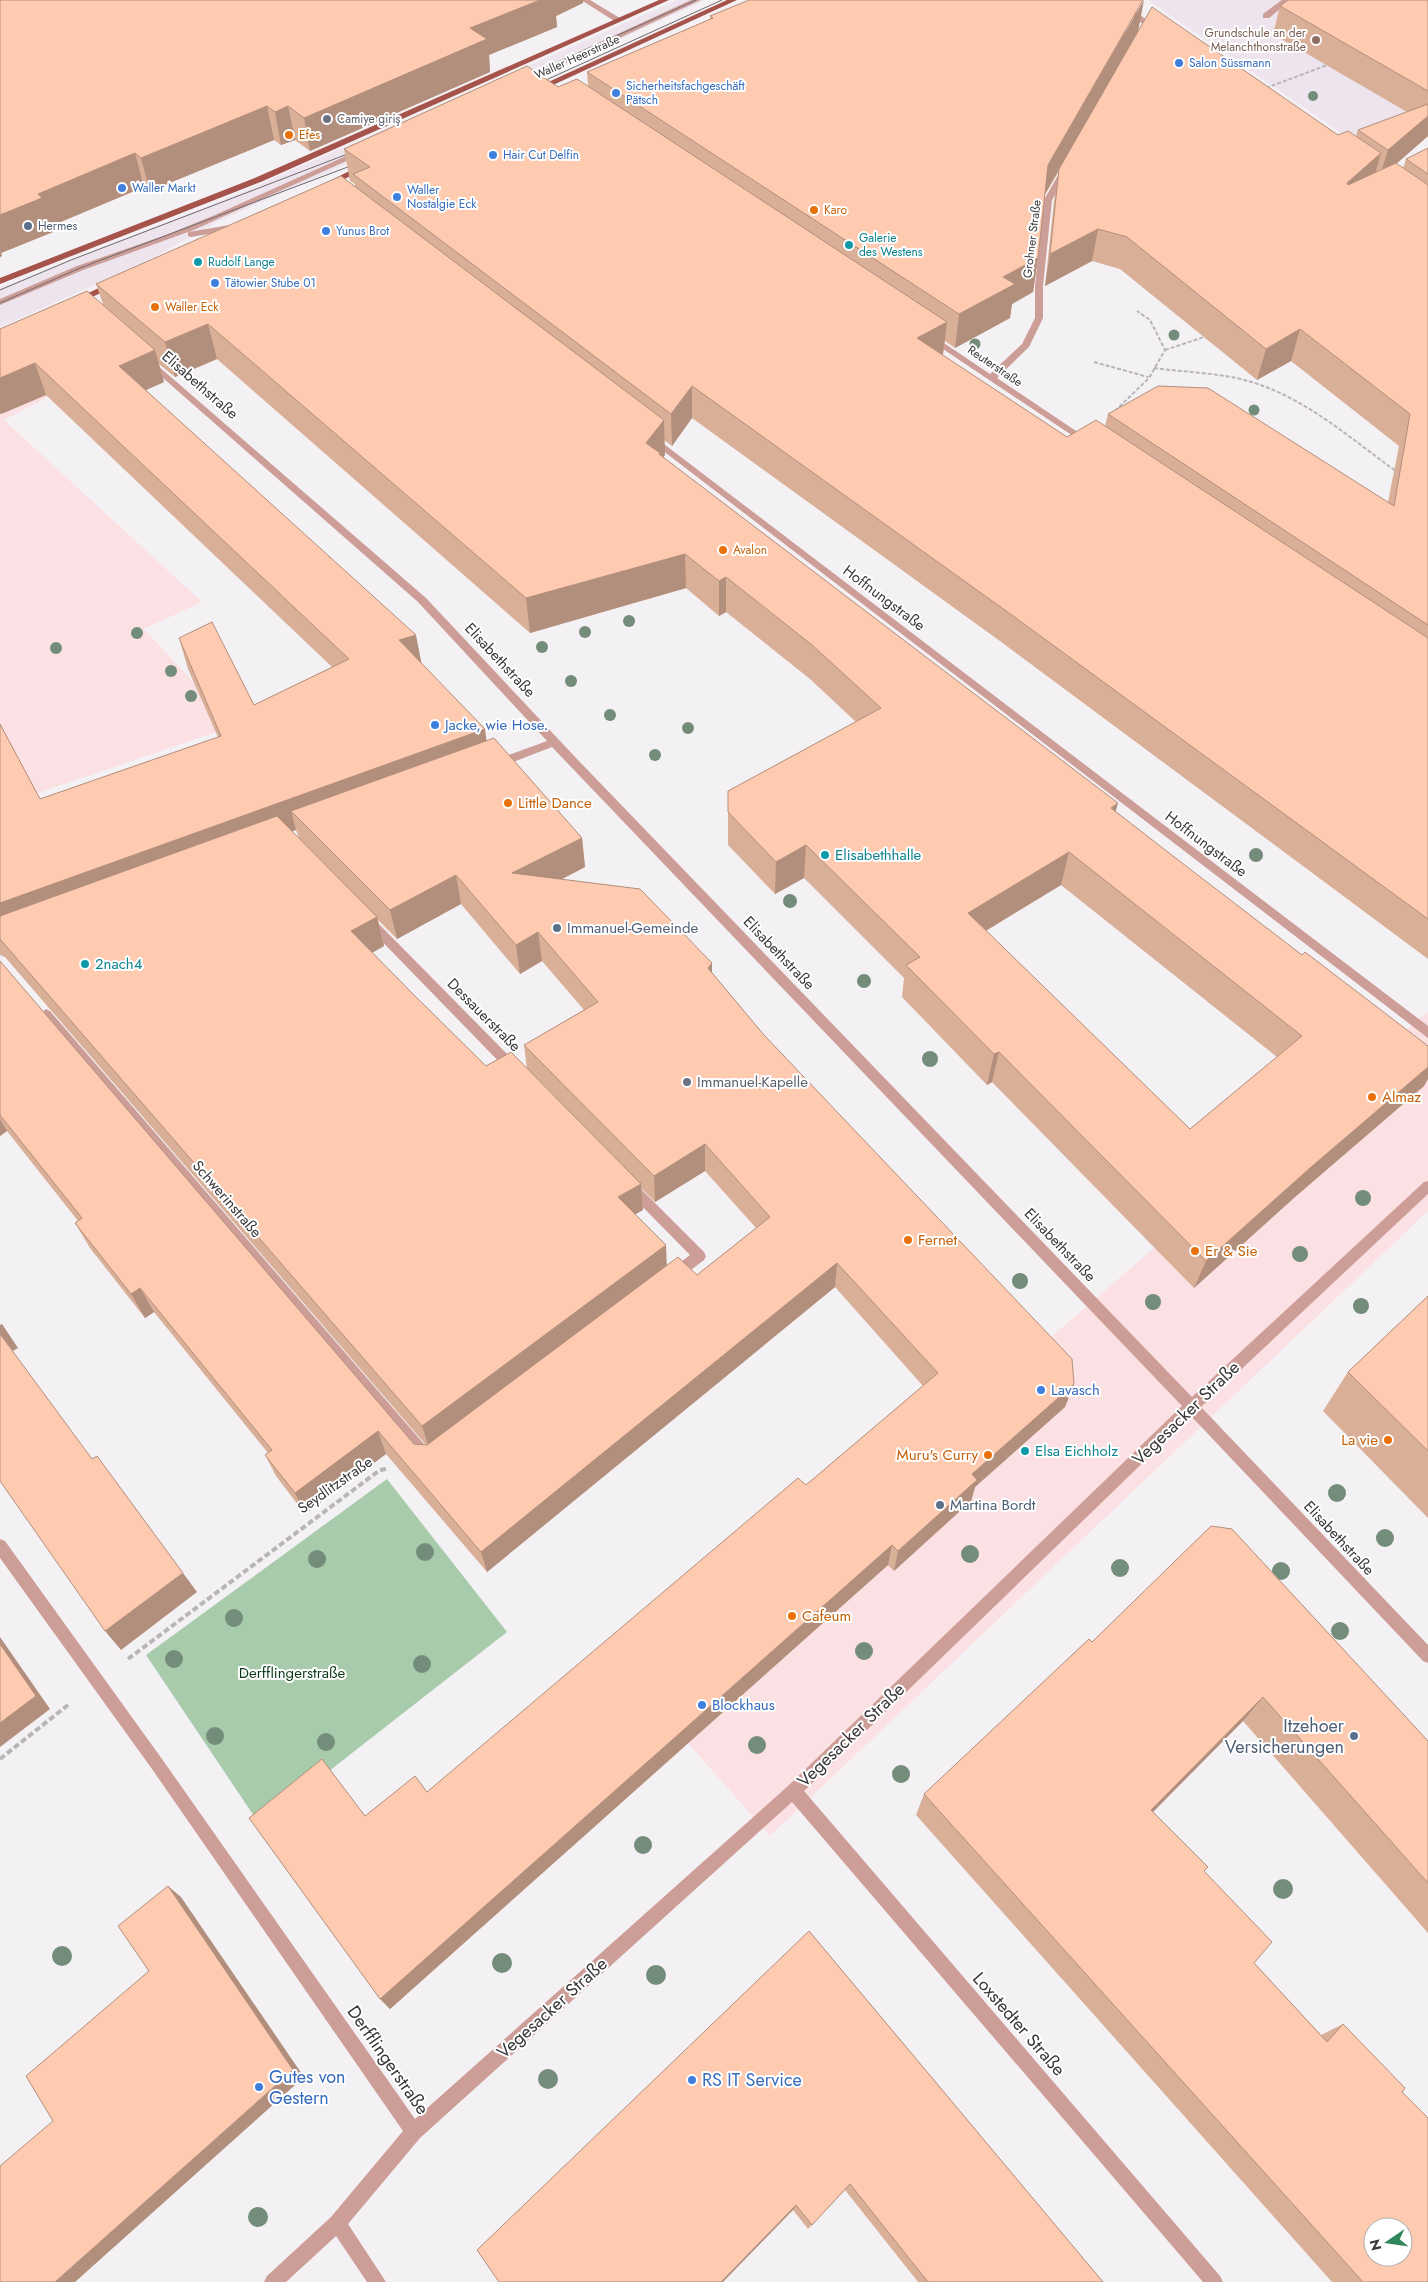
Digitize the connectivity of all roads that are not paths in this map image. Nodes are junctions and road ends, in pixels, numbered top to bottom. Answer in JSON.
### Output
{"nodes":[{"id":1,"x":585,"y":0,"type":"edge"},
{"id":2,"x":664,"y":0,"type":"edge"},
{"id":3,"x":697,"y":0,"type":"edge"},
{"id":4,"x":733,"y":0,"type":"edge"},
{"id":5,"x":1114,"y":0,"type":"edge"},
{"id":6,"x":1287,"y":0,"type":"edge"},
{"id":7,"x":1266,"y":16,"type":"dead end"},
{"id":8,"x":619,"y":20,"type":"junction"},
{"id":9,"x":1155,"y":29,"type":"junction"},
{"id":10,"x":1144,"y":32,"type":"edge"},
{"id":11,"x":1163,"y":34,"type":"edge"},
{"id":12,"x":512,"y":84,"type":"edge"},
{"id":13,"x":529,"y":92,"type":"edge"},
{"id":14,"x":370,"y":149,"type":"edge"},
{"id":15,"x":376,"y":162,"type":"edge"},
{"id":16,"x":1067,"y":167,"type":"edge"},
{"id":17,"x":326,"y":189,"type":"edge"},
{"id":18,"x":238,"y":226,"type":"joint"},
{"id":19,"x":169,"y":237,"type":"junction"},
{"id":20,"x":208,"y":240,"type":"edge"},
{"id":21,"x":122,"y":280,"type":"edge"},
{"id":22,"x":0,"y":281,"type":"edge"},
{"id":23,"x":0,"y":302,"type":"edge"},
{"id":24,"x":74,"y":302,"type":"joint"},
{"id":25,"x":90,"y":310,"type":"edge"},
{"id":26,"x":926,"y":335,"type":"edge"},
{"id":27,"x":142,"y":355,"type":"edge"},
{"id":28,"x":992,"y":378,"type":"junction"},
{"id":29,"x":645,"y":433,"type":"edge"},
{"id":30,"x":1089,"y":444,"type":"edge"},
{"id":31,"x":554,"y":742,"type":"junction"},
{"id":32,"x":481,"y":769,"type":"edge"},
{"id":33,"x":358,"y":910,"type":"edge"},
{"id":34,"x":38,"y":1006,"type":"edge"},
{"id":35,"x":1428,"y":1033,"type":"edge"},
{"id":36,"x":525,"y":1080,"type":"edge"},
{"id":37,"x":623,"y":1178,"type":"edge"},
{"id":38,"x":1428,"y":1186,"type":"edge"},
{"id":39,"x":660,"y":1286,"type":"edge"},
{"id":40,"x":1192,"y":1406,"type":"junction"},
{"id":41,"x":432,"y":1457,"type":"edge"},
{"id":42,"x":0,"y":1546,"type":"edge"},
{"id":43,"x":1428,"y":1656,"type":"edge"},
{"id":44,"x":793,"y":1791,"type":"junction"},
{"id":45,"x":414,"y":2132,"type":"junction"},
{"id":46,"x":337,"y":2223,"type":"junction"},
{"id":47,"x":273,"y":2282,"type":"edge"},
{"id":48,"x":377,"y":2282,"type":"edge"},
{"id":49,"x":1214,"y":2282,"type":"edge"}],
"edges":[{"from":1,"to":8,"type":"street"},
{"from":2,"to":8,"type":"main road","name":"Waller Heerstraße"},
{"from":3,"to":12,"type":"street"},
{"from":4,"to":13,"type":"main road","name":"Waller Heerstraße"},
{"from":5,"to":9,"type":"street"},
{"from":6,"to":7,"type":"street"},
{"from":8,"to":22,"type":"main road","name":"Waller Heerstraße"},
{"from":9,"to":10,"type":"street"},
{"from":9,"to":11,"type":"street"},
{"from":14,"to":19,"type":"street"},
{"from":15,"to":17,"type":"main road"},
{"from":16,"to":28,"type":"street","name":"Grohner Straße"},
{"from":18,"to":19,"type":"street"},
{"from":18,"to":20,"type":"main road"},
{"from":19,"to":23,"type":"street"},
{"from":21,"to":24,"type":"main road"},
{"from":24,"to":25,"type":"street"},
{"from":26,"to":28,"type":"street","name":"Reuterstraße"},
{"from":27,"to":31,"type":"street","name":"Elisabethstraße"},
{"from":28,"to":30,"type":"street","name":"Reuterstraße"},
{"from":29,"to":35,"type":"street","name":"Hoffnungstraße"},
{"from":31,"to":32,"type":"street"},
{"from":31,"to":40,"type":"street","name":"Elisabethstraße"},
{"from":33,"to":36,"type":"street","name":"Dessauerstraße"},
{"from":34,"to":41,"type":"street","name":"Schwerinstraße"},
{"from":37,"to":39,"type":"street"},
{"from":38,"to":40,"type":"street","name":"Vegesacker Straße"},
{"from":40,"to":43,"type":"street","name":"Elisabethstraße"},
{"from":40,"to":44,"type":"street","name":"Vegesacker Straße"},
{"from":42,"to":45,"type":"street","name":"Derfflingerstraße"},
{"from":44,"to":45,"type":"street","name":"Vegesacker Straße"},
{"from":44,"to":49,"type":"street","name":"Loxstedter Straße"},
{"from":45,"to":46,"type":"street","name":"Vegesacker Straße"},
{"from":46,"to":47,"type":"street","name":"Vegesacker Straße"},
{"from":46,"to":48,"type":"street"}]}
